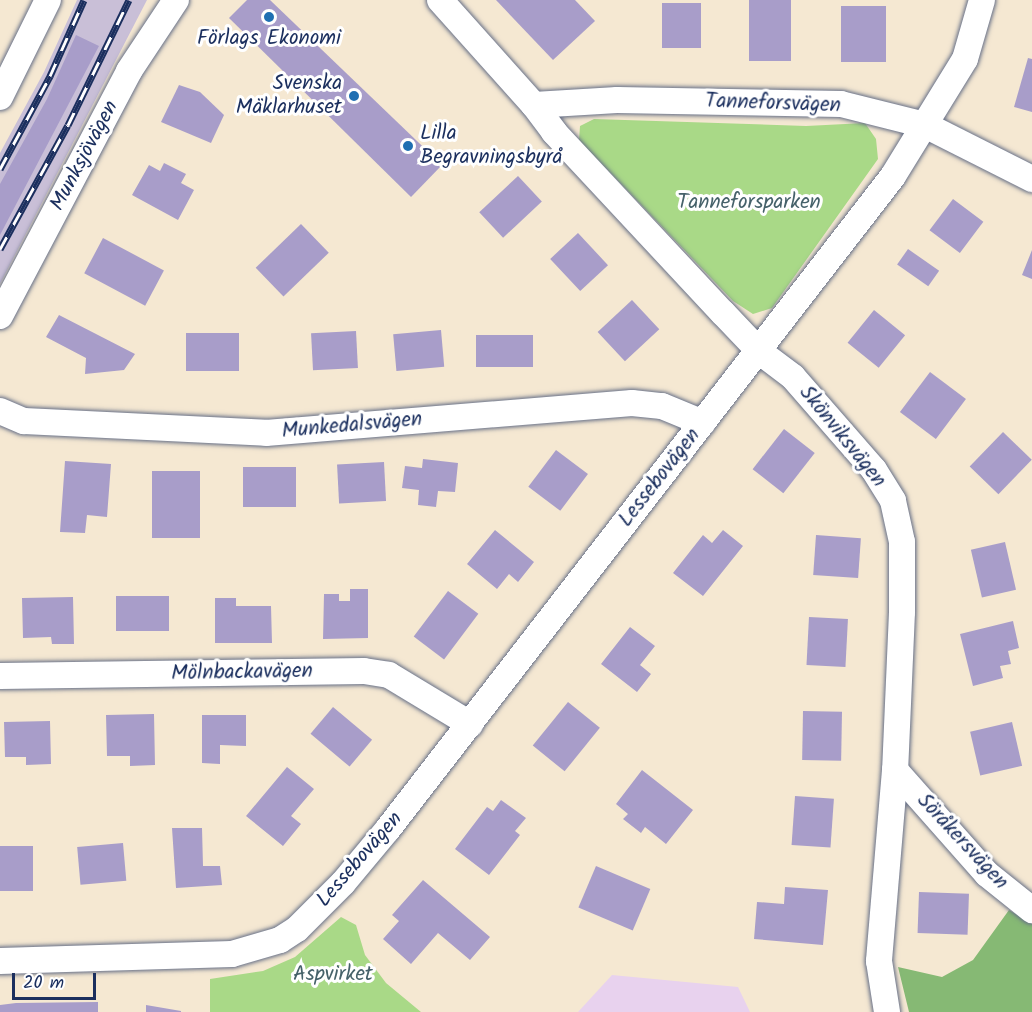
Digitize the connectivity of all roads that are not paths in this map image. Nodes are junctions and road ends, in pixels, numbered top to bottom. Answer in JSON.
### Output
{"nodes":[{"id":1,"x":48,"y":0,"type":"edge"},
{"id":2,"x":177,"y":0,"type":"edge"},
{"id":3,"x":440,"y":0,"type":"edge"},
{"id":4,"x":981,"y":0,"type":"edge"},
{"id":5,"x":3,"y":85,"type":"edge"},
{"id":6,"x":534,"y":105,"type":"junction"},
{"id":7,"x":925,"y":125,"type":"junction"},
{"id":8,"x":1032,"y":179,"type":"edge"},
{"id":9,"x":0,"y":316,"type":"edge"},
{"id":10,"x":760,"y":352,"type":"junction"},
{"id":11,"x":0,"y":411,"type":"edge"},
{"id":12,"x":703,"y":423,"type":"junction"},
{"id":13,"x":0,"y":676,"type":"edge"},
{"id":14,"x":470,"y":724,"type":"junction"},
{"id":15,"x":895,"y":770,"type":"junction"},
{"id":16,"x":1032,"y":910,"type":"edge"},
{"id":17,"x":0,"y":961,"type":"edge"},
{"id":18,"x":887,"y":1012,"type":"edge"}],
"edges":[{"from":1,"to":5,"type":"street"},
{"from":2,"to":9,"type":"street","name":"Munksjövägen"},
{"from":3,"to":6,"type":"street","name":"Skönviksvägen"},
{"from":4,"to":7,"type":"street","name":"Lessebovägen"},
{"from":6,"to":7,"type":"street","name":"Tanneforsvägen"},
{"from":6,"to":10,"type":"street","name":"Skönviksvägen"},
{"from":7,"to":8,"type":"street","name":"Tanneforsvägen"},
{"from":7,"to":10,"type":"street","name":"Lessebovägen"},
{"from":10,"to":12,"type":"street","name":"Lessebovägen"},
{"from":10,"to":15,"type":"street","name":"Skönviksvägen"},
{"from":11,"to":12,"type":"street","name":"Munkedalsvägen"},
{"from":12,"to":14,"type":"street","name":"Lessebovägen"},
{"from":13,"to":14,"type":"street","name":"Mölnbackavägen"},
{"from":14,"to":17,"type":"street","name":"Lessebovägen"},
{"from":15,"to":16,"type":"street","name":"Söråkersvägen"},
{"from":15,"to":18,"type":"street","name":"Skönviksvägen"}]}
